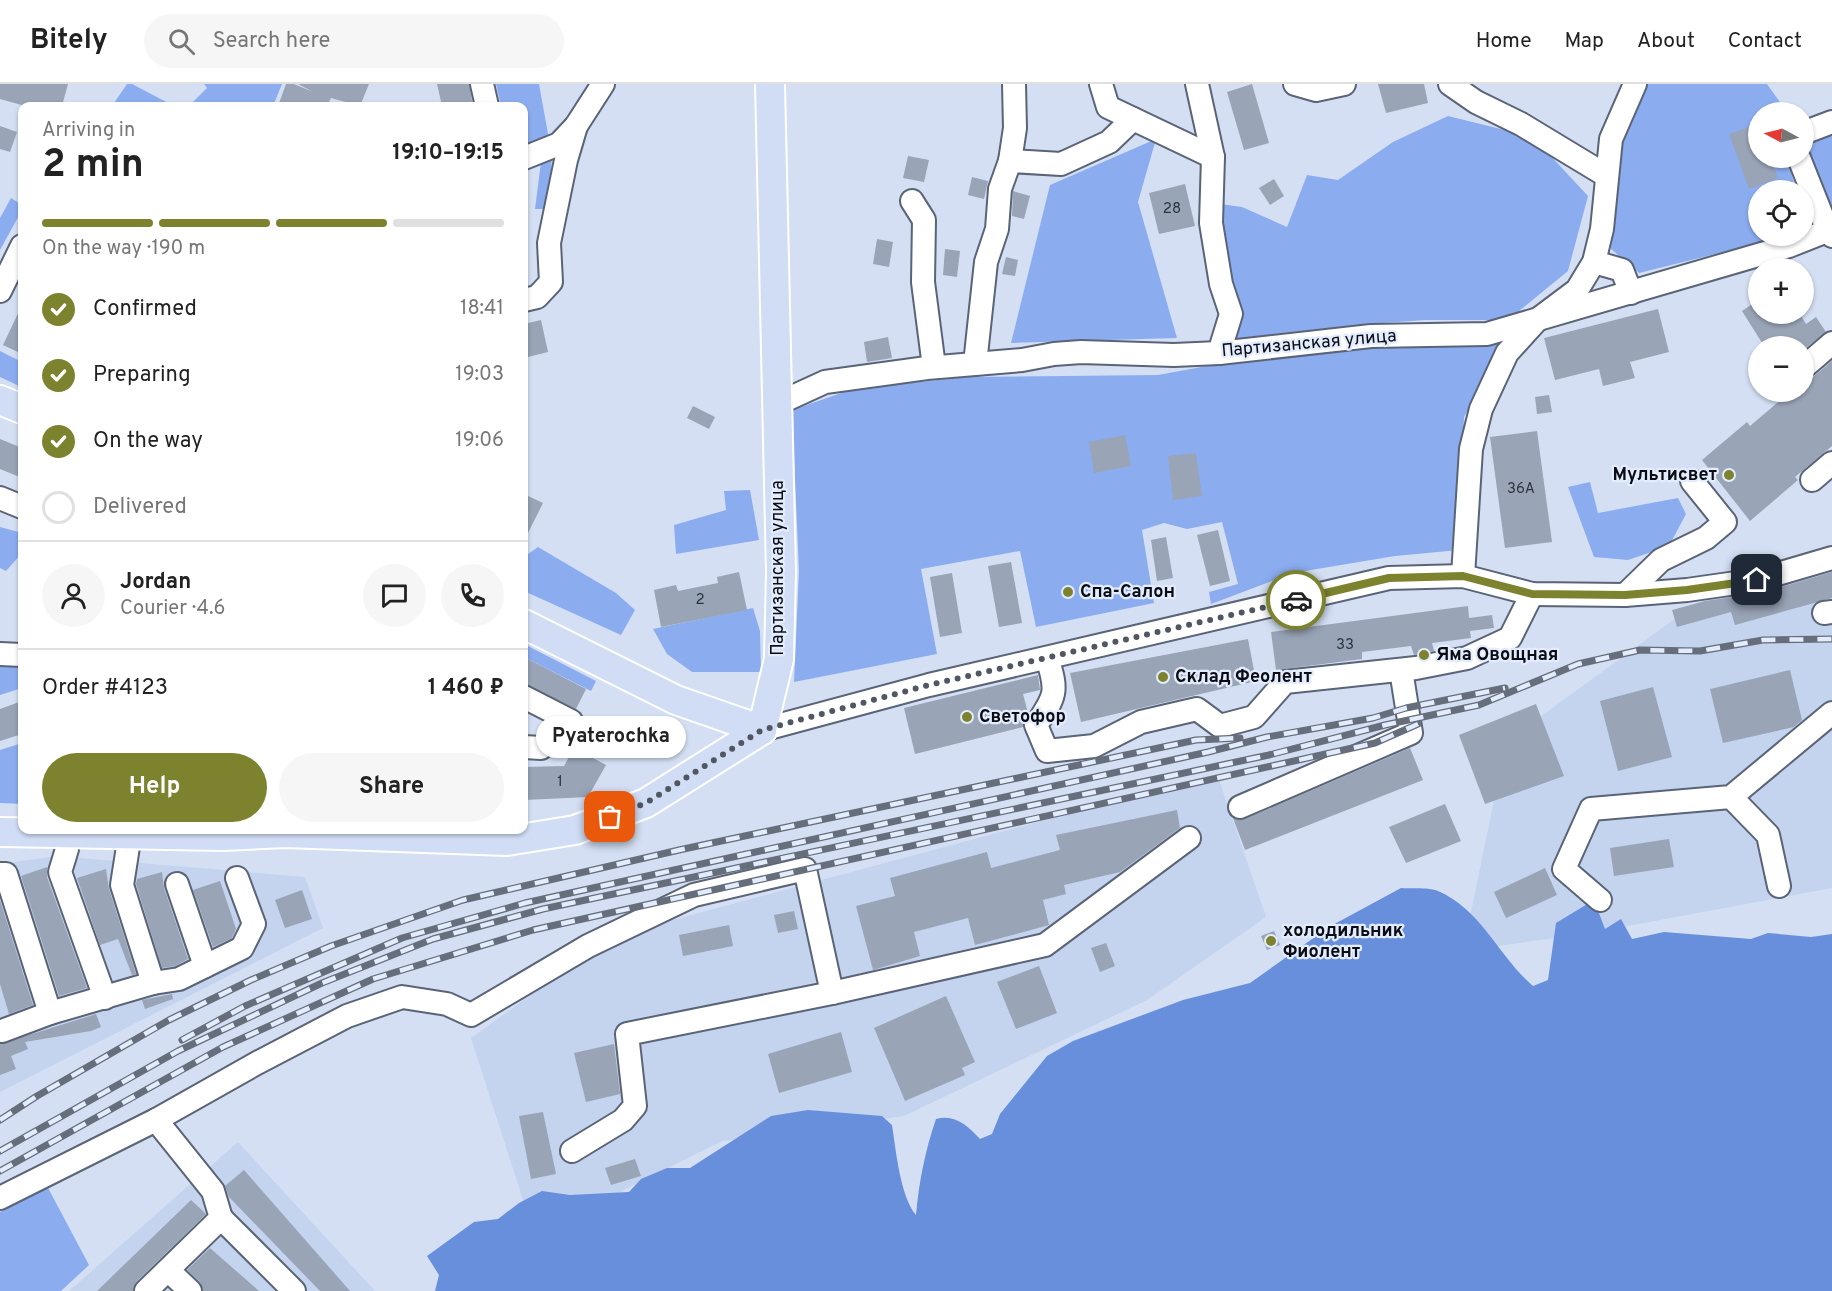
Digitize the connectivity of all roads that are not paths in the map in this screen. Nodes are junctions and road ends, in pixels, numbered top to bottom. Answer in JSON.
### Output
{"nodes":[{"id":1,"x":482,"y":84,"type":"edge"},
{"id":2,"x":603,"y":84,"type":"edge"},
{"id":3,"x":770,"y":84,"type":"edge"},
{"id":4,"x":1014,"y":84,"type":"edge"},
{"id":5,"x":1101,"y":84,"type":"edge"},
{"id":6,"x":1197,"y":84,"type":"edge"},
{"id":7,"x":1295,"y":84,"type":"edge"},
{"id":8,"x":1344,"y":84,"type":"edge"},
{"id":9,"x":1450,"y":84,"type":"edge"},
{"id":10,"x":1635,"y":84,"type":"edge"},
{"id":11,"x":486,"y":102,"type":"edge"},
{"id":12,"x":1133,"y":119,"type":"junction"},
{"id":13,"x":1832,"y":122,"type":"edge"},
{"id":14,"x":576,"y":126,"type":"junction"},
{"id":15,"x":1814,"y":129,"type":"edge"},
{"id":16,"x":528,"y":156,"type":"edge"},
{"id":17,"x":1213,"y":157,"type":"junction"},
{"id":18,"x":1010,"y":161,"type":"junction"},
{"id":19,"x":1803,"y":168,"type":"edge"},
{"id":20,"x":1607,"y":176,"type":"junction"},
{"id":21,"x":912,"y":201,"type":"dead end"},
{"id":22,"x":1831,"y":232,"type":"edge"},
{"id":23,"x":18,"y":254,"type":"edge"},
{"id":24,"x":1594,"y":262,"type":"junction"},
{"id":25,"x":0,"y":291,"type":"edge"},
{"id":26,"x":1631,"y":293,"type":"junction"},
{"id":27,"x":528,"y":299,"type":"edge"},
{"id":28,"x":1537,"y":320,"type":"junction"},
{"id":29,"x":1832,"y":343,"type":"edge"},
{"id":30,"x":1219,"y":353,"type":"junction"},
{"id":31,"x":1814,"y":359,"type":"edge"},
{"id":32,"x":975,"y":364,"type":"junction"},
{"id":33,"x":934,"y":367,"type":"junction"},
{"id":34,"x":0,"y":400,"type":"edge"},
{"id":35,"x":777,"y":404,"type":"junction"},
{"id":36,"x":18,"y":407,"type":"edge"},
{"id":37,"x":1832,"y":463,"type":"edge"},
{"id":38,"x":1812,"y":480,"type":"dead end"},
{"id":39,"x":1692,"y":481,"type":"dead end"},
{"id":40,"x":0,"y":498,"type":"edge"},
{"id":41,"x":18,"y":505,"type":"edge"},
{"id":42,"x":1832,"y":558,"type":"edge"},
{"id":43,"x":1463,"y":576,"type":"junction"},
{"id":44,"x":1532,"y":594,"type":"junction"},
{"id":45,"x":1625,"y":595,"type":"junction"},
{"id":46,"x":528,"y":626,"type":"edge"},
{"id":47,"x":0,"y":654,"type":"edge"},
{"id":48,"x":18,"y":655,"type":"edge"},
{"id":49,"x":1047,"y":658,"type":"junction"},
{"id":50,"x":1401,"y":670,"type":"junction"},
{"id":51,"x":528,"y":699,"type":"edge"},
{"id":52,"x":1832,"y":713,"type":"edge"},
{"id":53,"x":571,"y":721,"type":"dead end"},
{"id":54,"x":762,"y":730,"type":"junction"},
{"id":55,"x":1731,"y":797,"type":"junction"},
{"id":56,"x":1240,"y":807,"type":"dead end"},
{"id":57,"x":0,"y":832,"type":"edge"},
{"id":58,"x":18,"y":832,"type":"edge"},
{"id":59,"x":68,"y":834,"type":"edge"},
{"id":60,"x":130,"y":834,"type":"edge"},
{"id":61,"x":313,"y":834,"type":"edge"},
{"id":62,"x":1189,"y":838,"type":"dead end"},
{"id":63,"x":0,"y":874,"type":"edge"},
{"id":64,"x":237,"y":878,"type":"dead end"},
{"id":65,"x":177,"y":884,"type":"dead end"},
{"id":66,"x":1779,"y":886,"type":"dead end"},
{"id":67,"x":1600,"y":900,"type":"dead end"},
{"id":68,"x":205,"y":966,"type":"junction"},
{"id":69,"x":153,"y":983,"type":"junction"},
{"id":70,"x":832,"y":993,"type":"junction"},
{"id":71,"x":105,"y":998,"type":"junction"},
{"id":72,"x":50,"y":1013,"type":"junction"},
{"id":73,"x":1,"y":1029,"type":"edge"},
{"id":74,"x":156,"y":1120,"type":"junction"},
{"id":75,"x":572,"y":1151,"type":"dead end"},
{"id":76,"x":0,"y":1198,"type":"edge"},
{"id":77,"x":221,"y":1218,"type":"junction"},
{"id":78,"x":168,"y":1270,"type":"junction"},
{"id":79,"x":146,"y":1291,"type":"edge"},
{"id":80,"x":190,"y":1291,"type":"edge"},
{"id":81,"x":294,"y":1291,"type":"edge"}],
"edges":[{"from":1,"to":11,"type":"street"},
{"from":2,"to":14,"type":"street"},
{"from":3,"to":35,"type":"main road","name":"Партизанская улица"},
{"from":4,"to":18,"type":"street"},
{"from":5,"to":12,"type":"street"},
{"from":6,"to":17,"type":"street"},
{"from":7,"to":8,"type":"street"},
{"from":9,"to":20,"type":"street"},
{"from":10,"to":20,"type":"street"},
{"from":12,"to":17,"type":"street"},
{"from":12,"to":18,"type":"street"},
{"from":13,"to":15,"type":"street"},
{"from":14,"to":16,"type":"street"},
{"from":14,"to":27,"type":"street"},
{"from":17,"to":30,"type":"street"},
{"from":18,"to":32,"type":"street"},
{"from":19,"to":22,"type":"street"},
{"from":20,"to":24,"type":"street"},
{"from":21,"to":33,"type":"street"},
{"from":22,"to":26,"type":"street","name":"Партизанская улица"},
{"from":23,"to":25,"type":"street"},
{"from":24,"to":26,"type":"street"},
{"from":24,"to":28,"type":"street"},
{"from":26,"to":28,"type":"street","name":"Партизанская улица"},
{"from":28,"to":30,"type":"street","name":"Партизанская улица"},
{"from":28,"to":43,"type":"street"},
{"from":29,"to":31,"type":"street"},
{"from":30,"to":32,"type":"street","name":"Партизанская улица"},
{"from":32,"to":33,"type":"street","name":"Партизанская улица"},
{"from":33,"to":35,"type":"street","name":"Партизанская улица"},
{"from":34,"to":36,"type":"main road"},
{"from":35,"to":54,"type":"main road","name":"Партизанская улица"},
{"from":37,"to":38,"type":"street"},
{"from":39,"to":45,"type":"street"},
{"from":40,"to":41,"type":"street"},
{"from":42,"to":45,"type":"street"},
{"from":43,"to":44,"type":"street"},
{"from":43,"to":49,"type":"street"},
{"from":44,"to":45,"type":"street"},
{"from":44,"to":50,"type":"street"},
{"from":46,"to":54,"type":"main road"},
{"from":47,"to":48,"type":"street"},
{"from":49,"to":50,"type":"street"},
{"from":49,"to":54,"type":"street"},
{"from":50,"to":56,"type":"street"},
{"from":51,"to":53,"type":"street"},
{"from":52,"to":55,"type":"street"},
{"from":54,"to":61,"type":"main road"},
{"from":55,"to":66,"type":"street"},
{"from":55,"to":67,"type":"street"},
{"from":57,"to":58,"type":"main road"},
{"from":59,"to":71,"type":"street"},
{"from":60,"to":69,"type":"street"},
{"from":62,"to":70,"type":"street"},
{"from":63,"to":72,"type":"street"},
{"from":64,"to":68,"type":"street"},
{"from":65,"to":68,"type":"street"},
{"from":68,"to":69,"type":"street"},
{"from":69,"to":71,"type":"street"},
{"from":70,"to":74,"type":"street"},
{"from":70,"to":75,"type":"street"},
{"from":71,"to":72,"type":"street"},
{"from":72,"to":73,"type":"street"},
{"from":74,"to":76,"type":"street"},
{"from":74,"to":77,"type":"street"},
{"from":77,"to":78,"type":"street"},
{"from":77,"to":81,"type":"street"},
{"from":78,"to":79,"type":"street"},
{"from":78,"to":80,"type":"street"}]}
